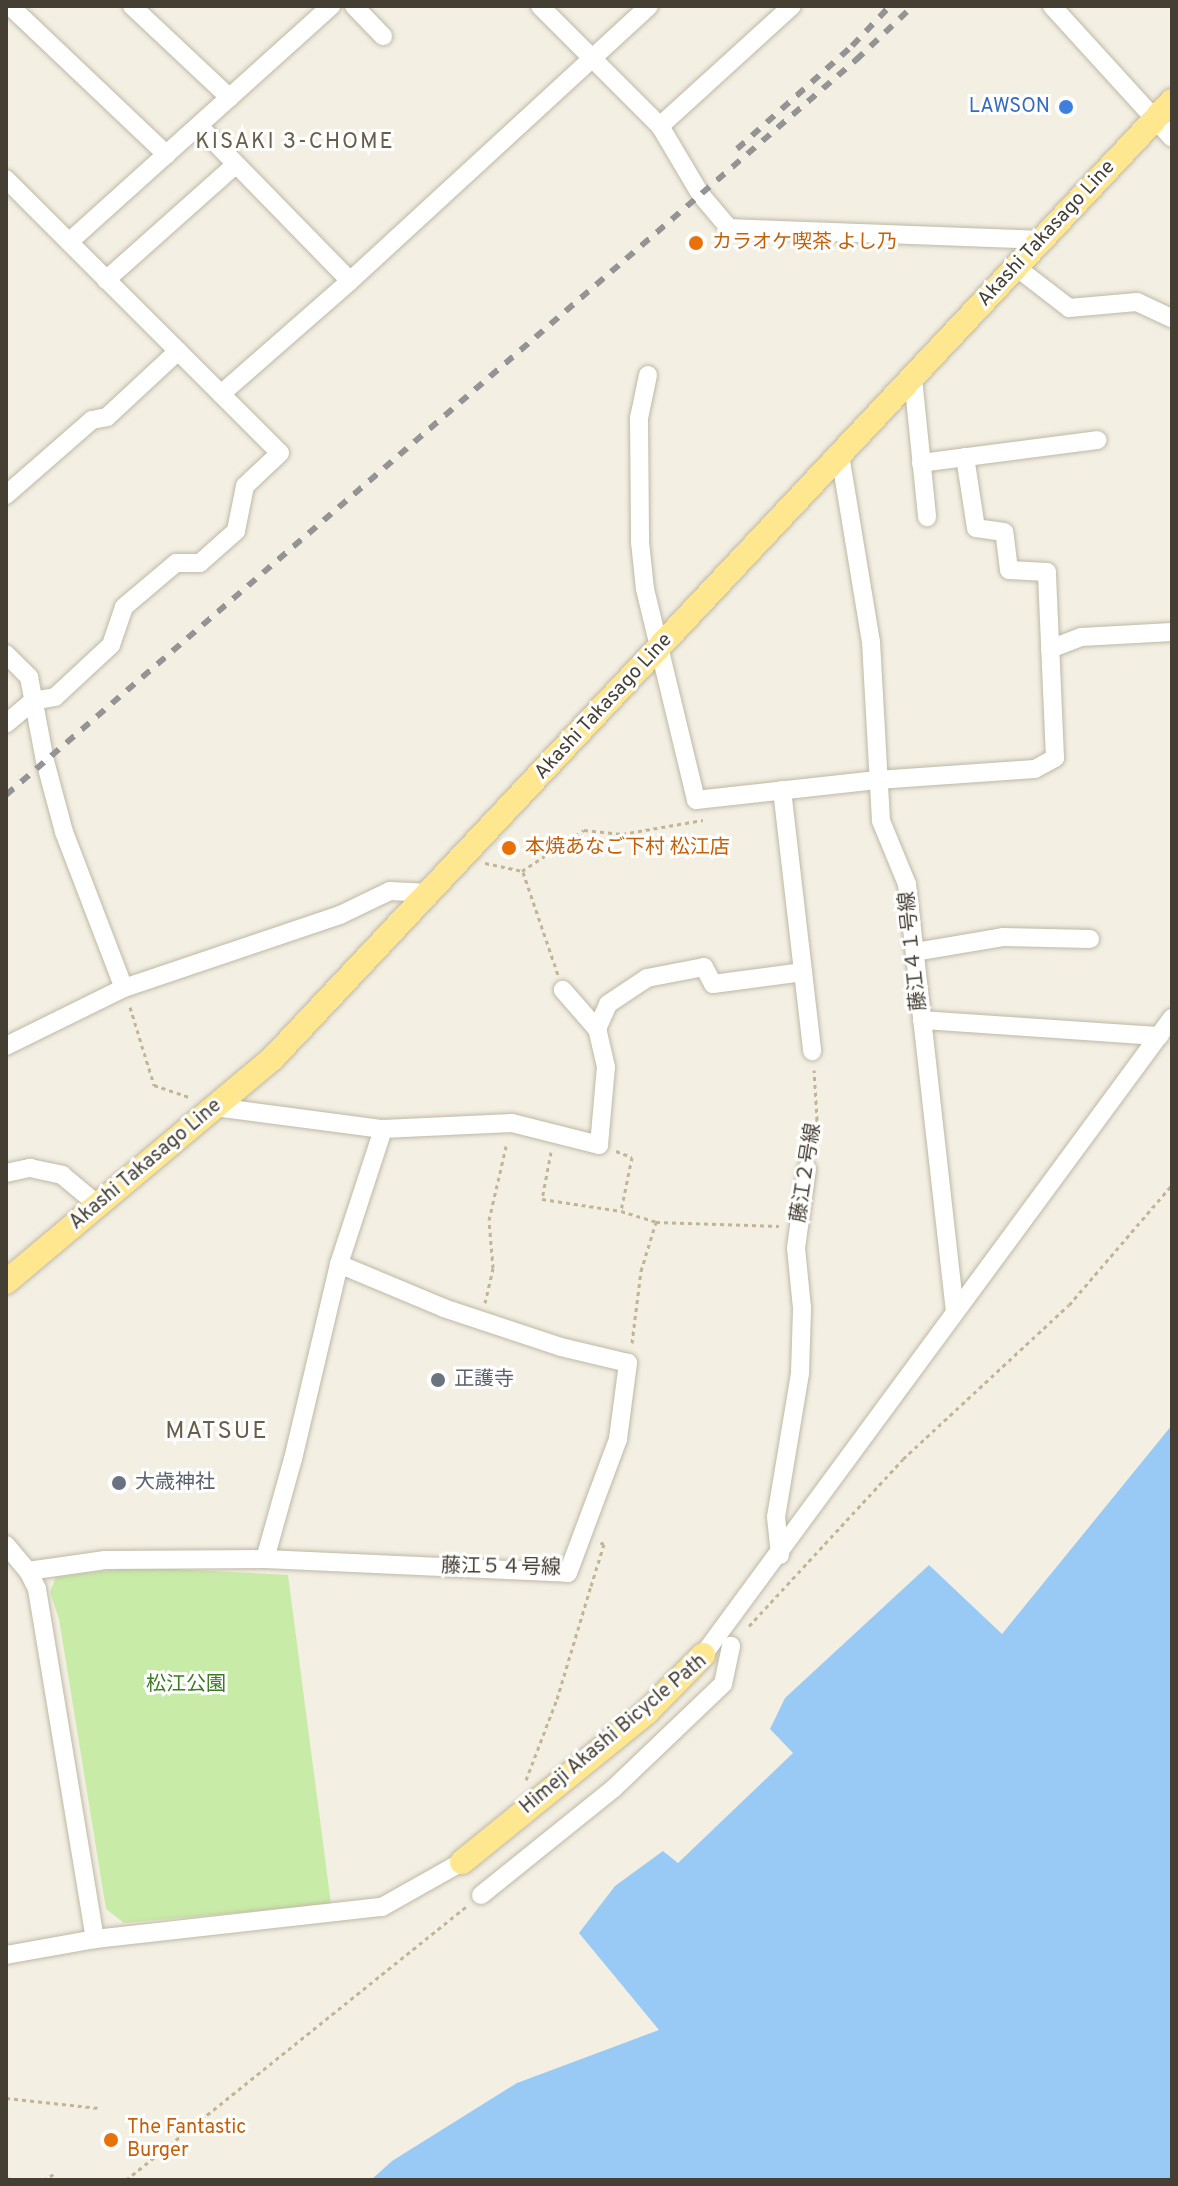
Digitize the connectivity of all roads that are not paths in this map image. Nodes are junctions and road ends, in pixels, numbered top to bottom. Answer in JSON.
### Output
{"nodes":[{"id":1,"x":10,"y":6,"type":"edge"},
{"id":2,"x":132,"y":6,"type":"edge"},
{"id":3,"x":331,"y":6,"type":"edge"},
{"id":4,"x":354,"y":6,"type":"edge"},
{"id":5,"x":540,"y":6,"type":"edge"},
{"id":6,"x":649,"y":6,"type":"edge"},
{"id":7,"x":792,"y":6,"type":"edge"},
{"id":8,"x":1052,"y":6,"type":"edge"},
{"id":9,"x":383,"y":36,"type":"dead end"},
{"id":10,"x":591,"y":57,"type":"junction"},
{"id":11,"x":230,"y":98,"type":"junction"},
{"id":12,"x":1172,"y":101,"type":"edge"},
{"id":13,"x":1154,"y":121,"type":"junction"},
{"id":14,"x":199,"y":126,"type":"junction"},
{"id":15,"x":660,"y":126,"type":"junction"},
{"id":16,"x":1172,"y":138,"type":"edge"},
{"id":17,"x":167,"y":155,"type":"junction"},
{"id":18,"x":236,"y":164,"type":"junction"},
{"id":19,"x":6,"y":179,"type":"edge"},
{"id":20,"x":1042,"y":240,"type":"junction"},
{"id":21,"x":69,"y":242,"type":"junction"},
{"id":22,"x":1016,"y":267,"type":"junction"},
{"id":23,"x":106,"y":280,"type":"junction"},
{"id":24,"x":350,"y":281,"type":"junction"},
{"id":25,"x":1172,"y":318,"type":"edge"},
{"id":26,"x":178,"y":351,"type":"junction"},
{"id":27,"x":648,"y":375,"type":"dead end"},
{"id":28,"x":913,"y":378,"type":"junction"},
{"id":29,"x":221,"y":394,"type":"junction"},
{"id":30,"x":1098,"y":440,"type":"dead end"},
{"id":31,"x":840,"y":455,"type":"junction"},
{"id":32,"x":965,"y":457,"type":"junction"},
{"id":33,"x":921,"y":463,"type":"junction"},
{"id":34,"x":6,"y":495,"type":"edge"},
{"id":35,"x":927,"y":517,"type":"dead end"},
{"id":36,"x":1172,"y":632,"type":"edge"},
{"id":37,"x":1050,"y":649,"type":"junction"},
{"id":38,"x":657,"y":650,"type":"junction"},
{"id":39,"x":6,"y":654,"type":"edge"},
{"id":40,"x":33,"y":701,"type":"junction"},
{"id":41,"x":6,"y":724,"type":"edge"},
{"id":42,"x":877,"y":780,"type":"junction"},
{"id":43,"x":782,"y":790,"type":"junction"},
{"id":44,"x":430,"y":893,"type":"junction"},
{"id":45,"x":1090,"y":939,"type":"dead end"},
{"id":46,"x":915,"y":952,"type":"junction"},
{"id":47,"x":803,"y":972,"type":"junction"},
{"id":48,"x":124,"y":988,"type":"junction"},
{"id":49,"x":563,"y":990,"type":"road end"},
{"id":50,"x":1172,"y":1018,"type":"edge"},
{"id":51,"x":922,"y":1020,"type":"junction"},
{"id":52,"x":597,"y":1029,"type":"junction"},
{"id":53,"x":1159,"y":1036,"type":"junction"},
{"id":54,"x":6,"y":1046,"type":"edge"},
{"id":55,"x":812,"y":1051,"type":"road end"},
{"id":56,"x":215,"y":1107,"type":"junction"},
{"id":57,"x":383,"y":1129,"type":"junction"},
{"id":58,"x":807,"y":1169,"type":"road end"},
{"id":59,"x":6,"y":1173,"type":"edge"},
{"id":60,"x":98,"y":1205,"type":"junction"},
{"id":61,"x":339,"y":1264,"type":"junction"},
{"id":62,"x":6,"y":1282,"type":"edge"},
{"id":63,"x":955,"y":1309,"type":"junction"},
{"id":64,"x":6,"y":1545,"type":"edge"},
{"id":65,"x":780,"y":1555,"type":"junction"},
{"id":66,"x":265,"y":1559,"type":"junction"},
{"id":67,"x":28,"y":1571,"type":"junction"},
{"id":68,"x":731,"y":1646,"type":"road end"},
{"id":69,"x":703,"y":1655,"type":"joint"},
{"id":70,"x":462,"y":1862,"type":"joint"},
{"id":71,"x":481,"y":1895,"type":"road end"},
{"id":72,"x":95,"y":1939,"type":"junction"},
{"id":73,"x":6,"y":1955,"type":"edge"}],
"edges":[{"from":1,"to":17,"type":"street"},
{"from":2,"to":11,"type":"street"},
{"from":3,"to":11,"type":"street"},
{"from":4,"to":9,"type":"street"},
{"from":5,"to":10,"type":"street"},
{"from":6,"to":10,"type":"street"},
{"from":7,"to":15,"type":"street"},
{"from":8,"to":13,"type":"street"},
{"from":10,"to":15,"type":"street"},
{"from":10,"to":24,"type":"street"},
{"from":11,"to":14,"type":"street"},
{"from":12,"to":13,"type":"main road","name":"Akashi Takasago Line"},
{"from":13,"to":16,"type":"street"},
{"from":13,"to":20,"type":"main road","name":"Akashi Takasago Line"},
{"from":14,"to":17,"type":"street"},
{"from":14,"to":18,"type":"street"},
{"from":15,"to":20,"type":"street"},
{"from":17,"to":21,"type":"street"},
{"from":18,"to":23,"type":"street"},
{"from":18,"to":24,"type":"street"},
{"from":19,"to":21,"type":"street"},
{"from":20,"to":22,"type":"main road","name":"Akashi Takasago Line"},
{"from":21,"to":23,"type":"street"},
{"from":22,"to":25,"type":"street"},
{"from":22,"to":28,"type":"main road","name":"Akashi Takasago Line"},
{"from":23,"to":26,"type":"street"},
{"from":24,"to":29,"type":"street"},
{"from":26,"to":29,"type":"street"},
{"from":26,"to":34,"type":"street"},
{"from":27,"to":38,"type":"street"},
{"from":28,"to":31,"type":"main road","name":"Akashi Takasago Line"},
{"from":28,"to":33,"type":"street"},
{"from":29,"to":40,"type":"street"},
{"from":30,"to":32,"type":"street"},
{"from":31,"to":38,"type":"main road","name":"Akashi Takasago Line"},
{"from":31,"to":42,"type":"street","name":"藤江４１号線"},
{"from":32,"to":33,"type":"street"},
{"from":32,"to":37,"type":"street"},
{"from":33,"to":35,"type":"street"},
{"from":36,"to":37,"type":"street"},
{"from":37,"to":42,"type":"street"},
{"from":38,"to":43,"type":"street"},
{"from":38,"to":44,"type":"main road","name":"Akashi Takasago Line"},
{"from":39,"to":40,"type":"street"},
{"from":40,"to":41,"type":"street"},
{"from":40,"to":48,"type":"street"},
{"from":42,"to":43,"type":"street"},
{"from":42,"to":46,"type":"street","name":"藤江４１号線"},
{"from":43,"to":47,"type":"street"},
{"from":44,"to":48,"type":"street"},
{"from":44,"to":56,"type":"main road","name":"Akashi Takasago Line"},
{"from":45,"to":46,"type":"street"},
{"from":46,"to":51,"type":"street","name":"藤江４１号線"},
{"from":47,"to":52,"type":"street"},
{"from":47,"to":55,"type":"street"},
{"from":48,"to":54,"type":"street"},
{"from":49,"to":52,"type":"street"},
{"from":50,"to":53,"type":"street"},
{"from":51,"to":53,"type":"street"},
{"from":51,"to":63,"type":"street","name":"藤江４１号線"},
{"from":52,"to":57,"type":"street"},
{"from":53,"to":63,"type":"street"},
{"from":56,"to":57,"type":"street"},
{"from":56,"to":60,"type":"main road","name":"Akashi Takasago Line"},
{"from":57,"to":61,"type":"street"},
{"from":58,"to":65,"type":"street","name":"藤江２号線"},
{"from":59,"to":60,"type":"street"},
{"from":60,"to":62,"type":"main road","name":"Akashi Takasago Line"},
{"from":61,"to":66,"type":"street"},
{"from":61,"to":66,"type":"street","name":"藤江５４号線"},
{"from":63,"to":65,"type":"street"},
{"from":64,"to":67,"type":"street"},
{"from":65,"to":69,"type":"street"},
{"from":66,"to":67,"type":"street"},
{"from":67,"to":72,"type":"street"},
{"from":68,"to":71,"type":"street"},
{"from":69,"to":70,"type":"main road","name":"Himeji Akashi Bicycle Path"},
{"from":70,"to":72,"type":"street"},
{"from":72,"to":73,"type":"street"}]}
